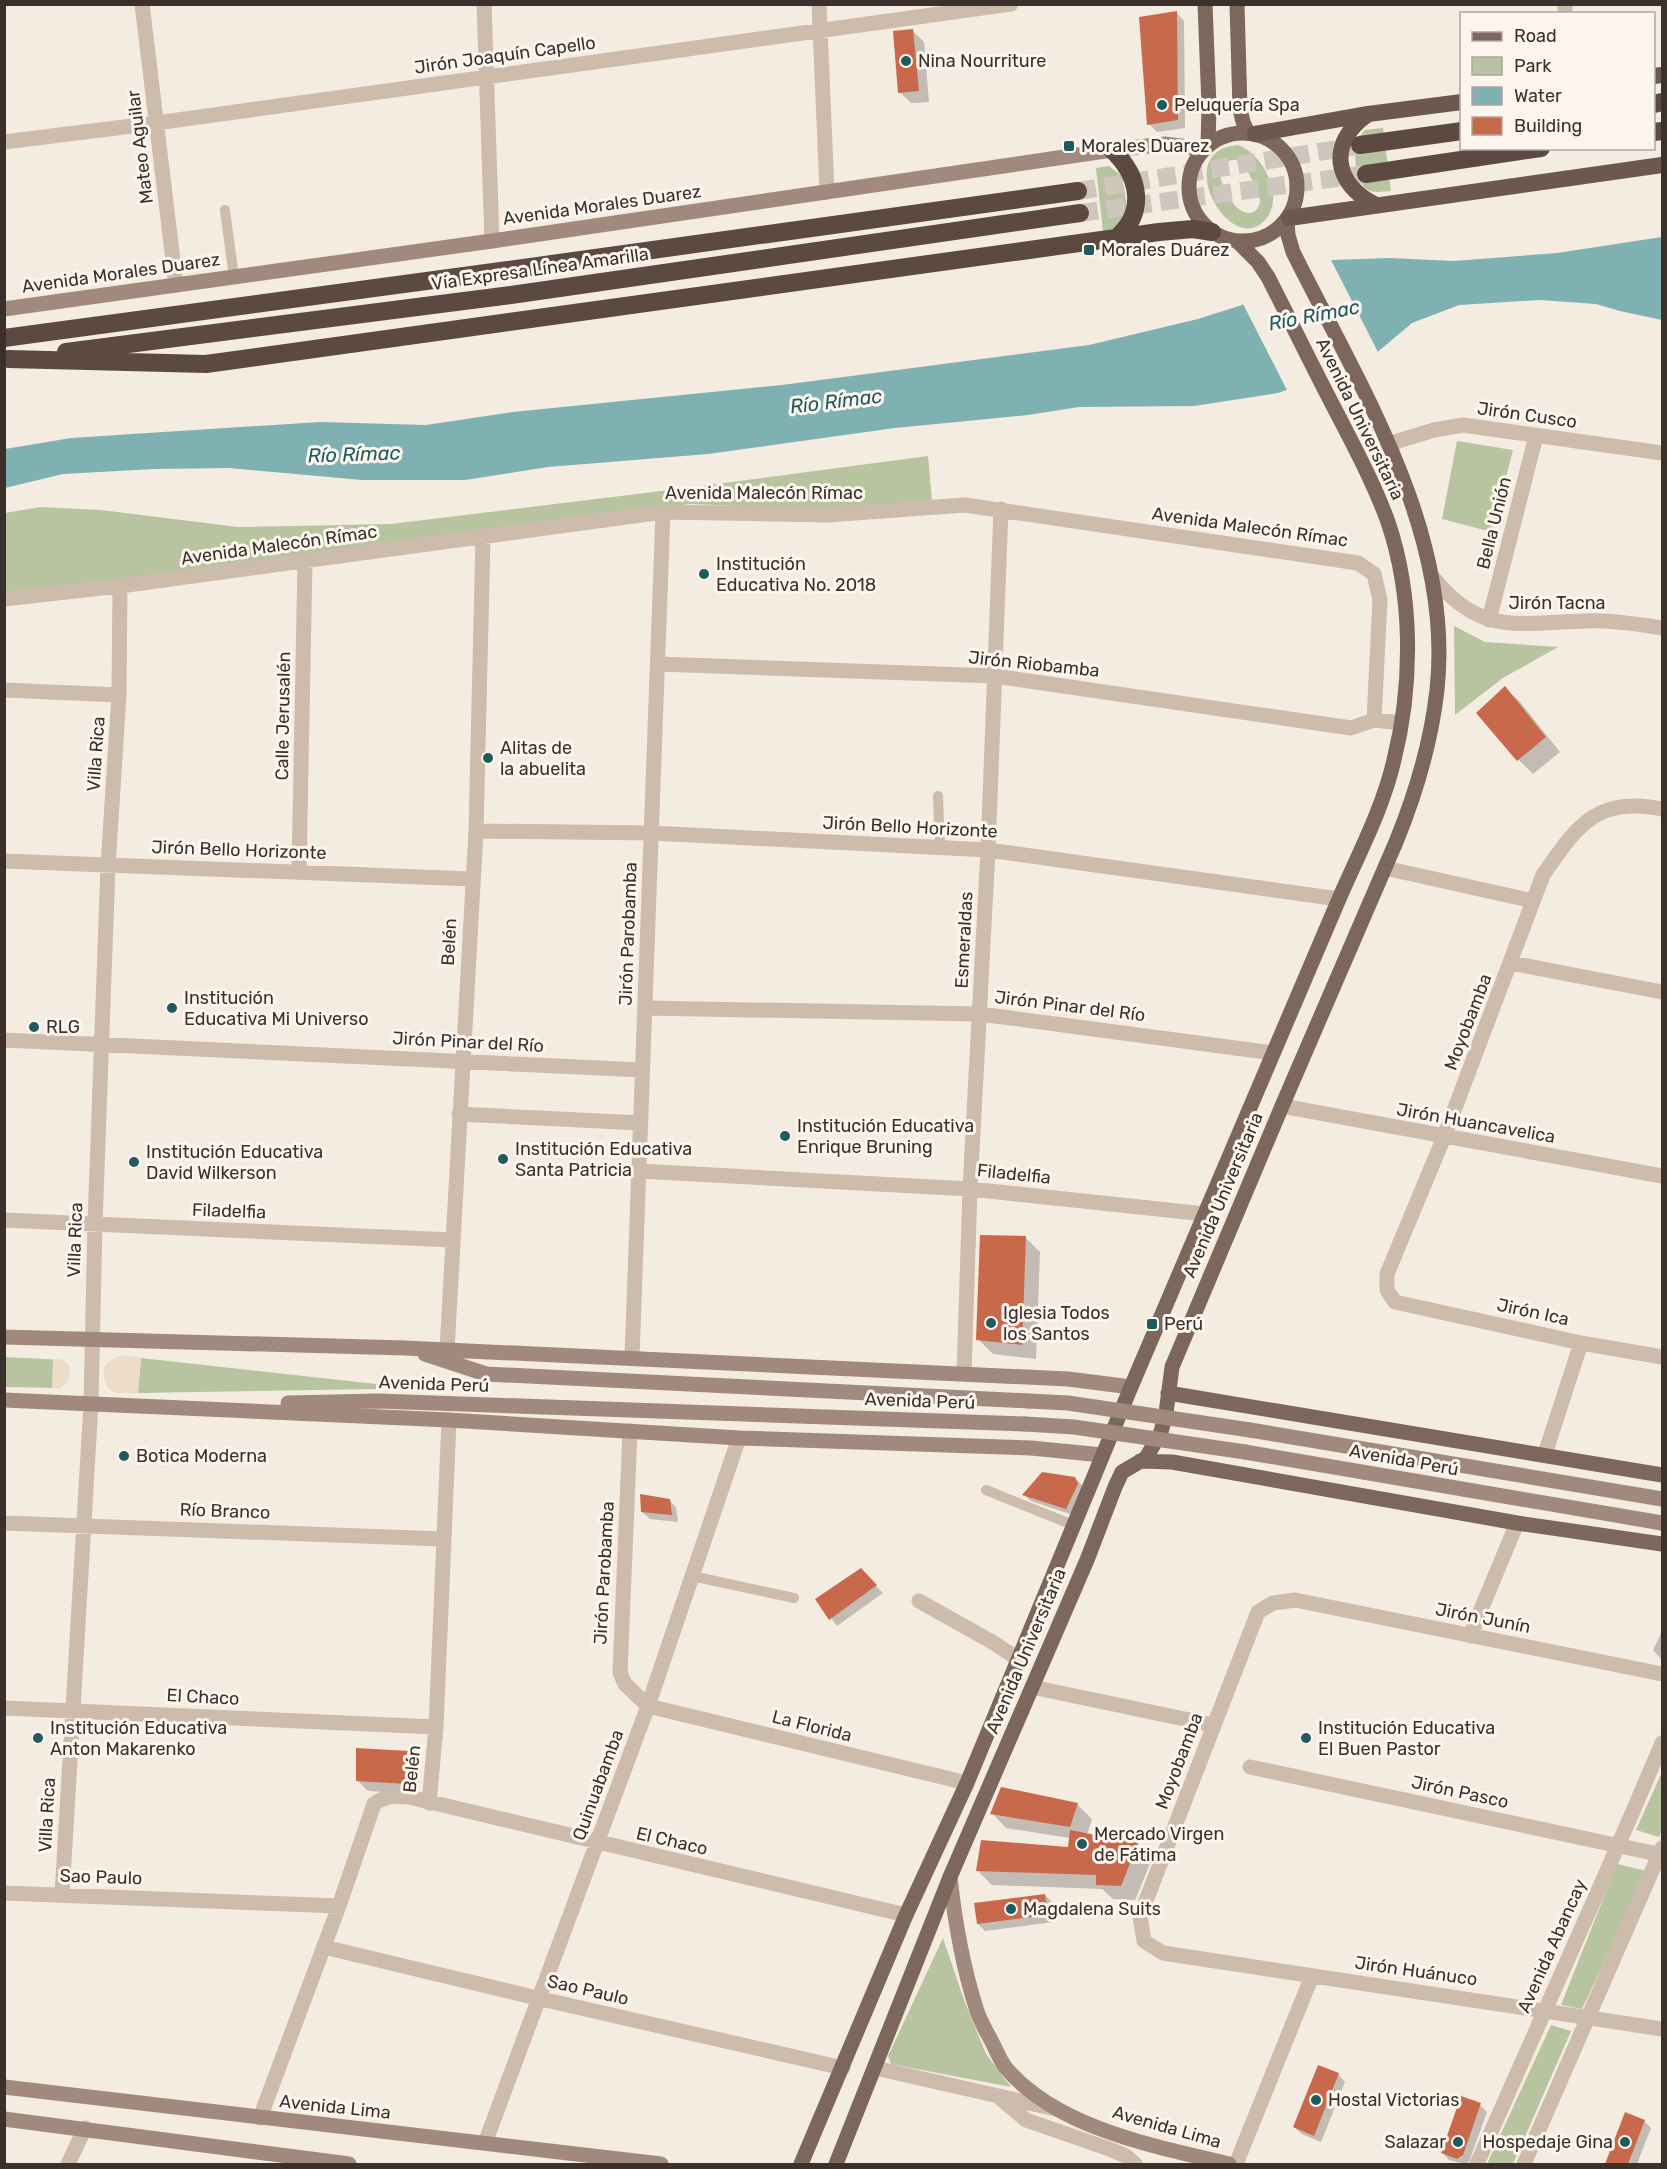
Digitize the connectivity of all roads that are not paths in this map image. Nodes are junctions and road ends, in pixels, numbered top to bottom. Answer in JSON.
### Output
{"nodes":[{"id":1,"x":142,"y":4,"type":"edge"},
{"id":2,"x":484,"y":4,"type":"edge"},
{"id":3,"x":819,"y":4,"type":"edge"},
{"id":4,"x":1011,"y":4,"type":"edge"},
{"id":5,"x":1205,"y":4,"type":"edge"},
{"id":6,"x":1237,"y":4,"type":"edge"},
{"id":7,"x":820,"y":30,"type":"junction"},
{"id":8,"x":486,"y":77,"type":"junction"},
{"id":9,"x":1460,"y":102,"type":"edge"},
{"id":10,"x":1368,"y":114,"type":"junction"},
{"id":11,"x":156,"y":123,"type":"junction"},
{"id":12,"x":1460,"y":131,"type":"edge"},
{"id":13,"x":1252,"y":134,"type":"junction"},
{"id":14,"x":4,"y":142,"type":"edge"},
{"id":15,"x":1360,"y":145,"type":"tunnel mouth"},
{"id":16,"x":1206,"y":147,"type":"junction"},
{"id":17,"x":1112,"y":150,"type":"junction"},
{"id":18,"x":1528,"y":150,"type":"edge"},
{"id":19,"x":1662,"y":165,"type":"edge"},
{"id":20,"x":1366,"y":174,"type":"tunnel mouth"},
{"id":21,"x":1078,"y":191,"type":"tunnel mouth"},
{"id":22,"x":827,"y":192,"type":"junction"},
{"id":23,"x":1376,"y":205,"type":"junction"},
{"id":24,"x":225,"y":210,"type":"dead end"},
{"id":25,"x":1080,"y":213,"type":"tunnel mouth"},
{"id":26,"x":1288,"y":219,"type":"junction"},
{"id":27,"x":1212,"y":232,"type":"junction"},
{"id":28,"x":1115,"y":239,"type":"junction"},
{"id":29,"x":492,"y":241,"type":"junction"},
{"id":30,"x":1238,"y":242,"type":"junction"},
{"id":31,"x":234,"y":277,"type":"junction"},
{"id":32,"x":176,"y":285,"type":"junction"},
{"id":33,"x":4,"y":309,"type":"edge"},
{"id":34,"x":4,"y":338,"type":"edge"},
{"id":35,"x":6,"y":359,"type":"edge"},
{"id":36,"x":1536,"y":436,"type":"junction"},
{"id":37,"x":1388,"y":444,"type":"junction"},
{"id":38,"x":1662,"y":453,"type":"edge"},
{"id":39,"x":1000,"y":510,"type":"junction"},
{"id":40,"x":663,"y":512,"type":"junction"},
{"id":41,"x":483,"y":537,"type":"junction"},
{"id":42,"x":305,"y":561,"type":"junction"},
{"id":43,"x":1432,"y":576,"type":"junction"},
{"id":44,"x":120,"y":586,"type":"junction"},
{"id":45,"x":4,"y":599,"type":"edge"},
{"id":46,"x":1489,"y":620,"type":"junction"},
{"id":47,"x":1662,"y":628,"type":"edge"},
{"id":48,"x":658,"y":664,"type":"junction"},
{"id":49,"x":995,"y":676,"type":"junction"},
{"id":50,"x":4,"y":690,"type":"edge"},
{"id":51,"x":120,"y":695,"type":"junction"},
{"id":52,"x":1374,"y":720,"type":"junction"},
{"id":53,"x":1401,"y":723,"type":"junction"},
{"id":54,"x":938,"y":796,"type":"dead end"},
{"id":55,"x":1662,"y":809,"type":"edge"},
{"id":56,"x":476,"y":831,"type":"junction"},
{"id":57,"x":651,"y":833,"type":"junction"},
{"id":58,"x":940,"y":848,"type":"junction"},
{"id":59,"x":988,"y":850,"type":"junction"},
{"id":60,"x":4,"y":861,"type":"edge"},
{"id":61,"x":108,"y":866,"type":"junction"},
{"id":62,"x":1385,"y":868,"type":"junction"},
{"id":63,"x":299,"y":871,"type":"junction"},
{"id":64,"x":472,"y":879,"type":"junction"},
{"id":65,"x":1339,"y":899,"type":"junction"},
{"id":66,"x":1533,"y":901,"type":"junction"},
{"id":67,"x":1511,"y":963,"type":"junction"},
{"id":68,"x":1662,"y":992,"type":"edge"},
{"id":69,"x":645,"y":1008,"type":"junction"},
{"id":70,"x":980,"y":1014,"type":"junction"},
{"id":71,"x":4,"y":1040,"type":"edge"},
{"id":72,"x":102,"y":1045,"type":"junction"},
{"id":73,"x":1273,"y":1053,"type":"junction"},
{"id":74,"x":462,"y":1062,"type":"junction"},
{"id":75,"x":642,"y":1070,"type":"junction"},
{"id":76,"x":1282,"y":1106,"type":"junction"},
{"id":77,"x":459,"y":1114,"type":"junction"},
{"id":78,"x":641,"y":1124,"type":"junction"},
{"id":79,"x":1444,"y":1137,"type":"junction"},
{"id":80,"x":639,"y":1171,"type":"junction"},
{"id":81,"x":1662,"y":1176,"type":"edge"},
{"id":82,"x":970,"y":1189,"type":"junction"},
{"id":83,"x":1205,"y":1214,"type":"junction"},
{"id":84,"x":4,"y":1220,"type":"edge"},
{"id":85,"x":94,"y":1224,"type":"junction"},
{"id":86,"x":453,"y":1240,"type":"junction"},
{"id":87,"x":1395,"y":1302,"type":"joint"},
{"id":88,"x":4,"y":1337,"type":"edge"},
{"id":89,"x":92,"y":1340,"type":"junction"},
{"id":90,"x":1581,"y":1342,"type":"junction"},
{"id":91,"x":405,"y":1348,"type":"junction"},
{"id":92,"x":447,"y":1350,"type":"junction"},
{"id":93,"x":632,"y":1357,"type":"junction"},
{"id":94,"x":1662,"y":1357,"type":"edge"},
{"id":95,"x":964,"y":1373,"type":"junction"},
{"id":96,"x":1131,"y":1387,"type":"junction"},
{"id":97,"x":1168,"y":1393,"type":"junction"},
{"id":98,"x":4,"y":1400,"type":"edge"},
{"id":99,"x":91,"y":1404,"type":"junction"},
{"id":100,"x":168,"y":1407,"type":"junction"},
{"id":101,"x":449,"y":1420,"type":"junction"},
{"id":102,"x":630,"y":1431,"type":"junction"},
{"id":103,"x":739,"y":1438,"type":"junction"},
{"id":104,"x":1545,"y":1454,"type":"junction"},
{"id":105,"x":1102,"y":1455,"type":"junction"},
{"id":106,"x":1140,"y":1461,"type":"junction"},
{"id":107,"x":1662,"y":1475,"type":"edge"},
{"id":108,"x":986,"y":1490,"type":"dead end"},
{"id":109,"x":1662,"y":1499,"type":"edge"},
{"id":110,"x":4,"y":1523,"type":"edge"},
{"id":111,"x":1517,"y":1523,"type":"junction"},
{"id":112,"x":1662,"y":1523,"type":"edge"},
{"id":113,"x":84,"y":1525,"type":"junction"},
{"id":114,"x":1073,"y":1525,"type":"junction"},
{"id":115,"x":444,"y":1539,"type":"junction"},
{"id":116,"x":1662,"y":1544,"type":"edge"},
{"id":117,"x":692,"y":1576,"type":"junction"},
{"id":118,"x":794,"y":1598,"type":"dead end"},
{"id":119,"x":1295,"y":1600,"type":"joint"},
{"id":120,"x":918,"y":1601,"type":"dead end"},
{"id":121,"x":1470,"y":1636,"type":"junction"},
{"id":122,"x":1018,"y":1659,"type":"junction"},
{"id":123,"x":1662,"y":1674,"type":"edge"},
{"id":124,"x":1032,"y":1687,"type":"junction"},
{"id":125,"x":648,"y":1706,"type":"junction"},
{"id":126,"x":4,"y":1708,"type":"edge"},
{"id":127,"x":73,"y":1711,"type":"junction"},
{"id":128,"x":1213,"y":1725,"type":"junction"},
{"id":129,"x":436,"y":1727,"type":"junction"},
{"id":130,"x":1662,"y":1743,"type":"edge"},
{"id":131,"x":1250,"y":1767,"type":"dead end"},
{"id":132,"x":967,"y":1784,"type":"junction"},
{"id":133,"x":429,"y":1803,"type":"junction"},
{"id":134,"x":597,"y":1843,"type":"junction"},
{"id":135,"x":1619,"y":1847,"type":"junction"},
{"id":136,"x":1661,"y":1852,"type":"edge"},
{"id":137,"x":950,"y":1877,"type":"junction"},
{"id":138,"x":4,"y":1893,"type":"edge"},
{"id":139,"x":62,"y":1895,"type":"junction"},
{"id":140,"x":339,"y":1906,"type":"junction"},
{"id":141,"x":906,"y":1915,"type":"junction"},
{"id":142,"x":324,"y":1947,"type":"junction"},
{"id":143,"x":1163,"y":1953,"type":"joint"},
{"id":144,"x":1312,"y":1976,"type":"junction"},
{"id":145,"x":537,"y":1998,"type":"junction"},
{"id":146,"x":1544,"y":2010,"type":"junction"},
{"id":147,"x":1587,"y":2017,"type":"junction"},
{"id":148,"x":1662,"y":2029,"type":"edge"},
{"id":149,"x":843,"y":2068,"type":"junction"},
{"id":150,"x":875,"y":2068,"type":"junction"},
{"id":151,"x":4,"y":2087,"type":"edge"},
{"id":152,"x":999,"y":2097,"type":"junction"},
{"id":153,"x":1061,"y":2111,"type":"junction"},
{"id":154,"x":260,"y":2118,"type":"junction"},
{"id":155,"x":4,"y":2119,"type":"edge"},
{"id":156,"x":85,"y":2128,"type":"junction"},
{"id":157,"x":484,"y":2143,"type":"junction"},
{"id":158,"x":68,"y":2164,"type":"edge"},
{"id":159,"x":349,"y":2164,"type":"edge"},
{"id":160,"x":661,"y":2164,"type":"edge"},
{"id":161,"x":801,"y":2164,"type":"edge"},
{"id":162,"x":836,"y":2164,"type":"edge"},
{"id":163,"x":1135,"y":2164,"type":"edge"},
{"id":164,"x":1229,"y":2164,"type":"edge"},
{"id":165,"x":1236,"y":2164,"type":"edge"},
{"id":166,"x":1478,"y":2164,"type":"edge"},
{"id":167,"x":1524,"y":2164,"type":"edge"}],
"edges":[{"from":1,"to":11,"type":"street","name":"Mateo Aguilar"},
{"from":2,"to":8,"type":"street"},
{"from":3,"to":7,"type":"street"},
{"from":4,"to":7,"type":"street","name":"Jirón Joaquín Capello"},
{"from":5,"to":16,"type":"main road"},
{"from":6,"to":13,"type":"main road"},
{"from":7,"to":8,"type":"street","name":"Jirón Joaquín Capello"},
{"from":7,"to":22,"type":"street"},
{"from":8,"to":11,"type":"street","name":"Jirón Joaquín Capello"},
{"from":8,"to":29,"type":"street"},
{"from":9,"to":10,"type":"highway"},
{"from":10,"to":13,"type":"highway"},
{"from":10,"to":23,"type":"highway"},
{"from":11,"to":14,"type":"street","name":"Jirón Joaquín Capello"},
{"from":11,"to":32,"type":"street","name":"Mateo Aguilar"},
{"from":12,"to":15,"type":"highway"},
{"from":13,"to":16,"type":"main road"},
{"from":13,"to":26,"type":"main road"},
{"from":16,"to":17,"type":"main road","name":"Avenida Morales Duarez"},
{"from":16,"to":27,"type":"main road"},
{"from":17,"to":22,"type":"main road","name":"Avenida Morales Duarez"},
{"from":17,"to":28,"type":"highway"},
{"from":18,"to":20,"type":"highway"},
{"from":19,"to":23,"type":"highway"},
{"from":21,"to":34,"type":"highway","name":"Vía Expresa Línea Amarilla"},
{"from":22,"to":29,"type":"main road","name":"Avenida Morales Duarez"},
{"from":23,"to":26,"type":"highway"},
{"from":24,"to":31,"type":"lane"},
{"from":25,"to":35,"type":"highway","name":"Vía Expresa Línea Amarilla"},
{"from":26,"to":30,"type":"main road"},
{"from":26,"to":37,"type":"main road","name":"Avenida Universitaria"},
{"from":27,"to":28,"type":"highway"},
{"from":27,"to":30,"type":"main road"},
{"from":28,"to":35,"type":"highway"},
{"from":29,"to":31,"type":"main road","name":"Avenida Morales Duarez"},
{"from":30,"to":53,"type":"main road","name":"Avenida Universitaria"},
{"from":31,"to":32,"type":"main road","name":"Avenida Morales Duarez"},
{"from":32,"to":33,"type":"main road","name":"Avenida Morales Duarez"},
{"from":36,"to":37,"type":"street","name":"Jirón Cusco"},
{"from":36,"to":38,"type":"street","name":"Jirón Cusco"},
{"from":36,"to":46,"type":"street","name":"Bella Unión"},
{"from":37,"to":43,"type":"main road","name":"Avenida Universitaria"},
{"from":39,"to":40,"type":"street","name":"Avenida Malecón Rímac"},
{"from":39,"to":49,"type":"street","name":"Esmeraldas"},
{"from":39,"to":52,"type":"street","name":"Avenida Malecón Rímac"},
{"from":40,"to":41,"type":"street","name":"Avenida Malecón Rímac"},
{"from":40,"to":48,"type":"street","name":"Jirón Parobamba"},
{"from":41,"to":42,"type":"street","name":"Avenida Malecón Rímac"},
{"from":41,"to":56,"type":"street","name":"Belén"},
{"from":42,"to":44,"type":"street","name":"Avenida Malecón Rímac"},
{"from":42,"to":63,"type":"street","name":"Calle Jerusalén"},
{"from":43,"to":46,"type":"street","name":"Jirón Tacna"},
{"from":43,"to":62,"type":"main road","name":"Avenida Universitaria"},
{"from":44,"to":45,"type":"street","name":"Avenida Malecón Rímac"},
{"from":44,"to":51,"type":"street","name":"Villa Rica"},
{"from":46,"to":47,"type":"street","name":"Jirón Tacna"},
{"from":48,"to":49,"type":"street","name":"Jirón Riobamba"},
{"from":48,"to":57,"type":"street","name":"Jirón Parobamba"},
{"from":49,"to":52,"type":"street","name":"Jirón Riobamba"},
{"from":49,"to":59,"type":"street","name":"Esmeraldas"},
{"from":50,"to":51,"type":"street"},
{"from":51,"to":61,"type":"street","name":"Villa Rica"},
{"from":52,"to":53,"type":"street","name":"Jirón Riobamba"},
{"from":53,"to":65,"type":"main road","name":"Avenida Universitaria"},
{"from":54,"to":58,"type":"lane"},
{"from":55,"to":66,"type":"street","name":"Moyobamba"},
{"from":56,"to":57,"type":"street","name":"Jirón Bello Horizonte"},
{"from":56,"to":64,"type":"street","name":"Belén"},
{"from":57,"to":58,"type":"street","name":"Jirón Bello Horizonte"},
{"from":57,"to":69,"type":"street","name":"Jirón Parobamba"},
{"from":58,"to":59,"type":"street","name":"Jirón Bello Horizonte"},
{"from":59,"to":65,"type":"street","name":"Jirón Bello Horizonte"},
{"from":59,"to":70,"type":"street","name":"Esmeraldas"},
{"from":60,"to":61,"type":"street","name":"Jirón Bello Horizonte"},
{"from":61,"to":63,"type":"street","name":"Jirón Bello Horizonte"},
{"from":61,"to":72,"type":"street","name":"Villa Rica"},
{"from":62,"to":66,"type":"street"},
{"from":62,"to":76,"type":"main road","name":"Avenida Universitaria"},
{"from":63,"to":64,"type":"street","name":"Jirón Bello Horizonte"},
{"from":64,"to":74,"type":"street","name":"Belén"},
{"from":65,"to":73,"type":"main road","name":"Avenida Universitaria"},
{"from":66,"to":67,"type":"street","name":"Moyobamba"},
{"from":67,"to":68,"type":"street"},
{"from":67,"to":79,"type":"street","name":"Moyobamba"},
{"from":69,"to":70,"type":"street","name":"Jirón Pinar del Río"},
{"from":69,"to":75,"type":"street","name":"Jirón Parobamba"},
{"from":70,"to":73,"type":"street","name":"Jirón Pinar del Río"},
{"from":70,"to":82,"type":"street","name":"Esmeraldas"},
{"from":71,"to":72,"type":"street","name":"Jirón Pinar del Río"},
{"from":72,"to":74,"type":"street","name":"Jirón Pinar del Río"},
{"from":72,"to":85,"type":"street","name":"Villa Rica"},
{"from":73,"to":83,"type":"main road","name":"Avenida Universitaria"},
{"from":74,"to":75,"type":"street","name":"Jirón Pinar del Río"},
{"from":74,"to":77,"type":"street","name":"Belén"},
{"from":75,"to":78,"type":"street","name":"Jirón Parobamba"},
{"from":76,"to":79,"type":"street","name":"Jirón Huancavelica"},
{"from":76,"to":97,"type":"main road","name":"Avenida Universitaria"},
{"from":77,"to":78,"type":"street"},
{"from":77,"to":86,"type":"street","name":"Belén"},
{"from":78,"to":80,"type":"street","name":"Jirón Parobamba"},
{"from":79,"to":81,"type":"street","name":"Jirón Huancavelica"},
{"from":79,"to":87,"type":"street","name":"Moyobamba"},
{"from":80,"to":82,"type":"street","name":"Filadelfia"},
{"from":80,"to":93,"type":"street","name":"Jirón Parobamba"},
{"from":82,"to":83,"type":"street","name":"Filadelfia"},
{"from":82,"to":95,"type":"street","name":"Esmeraldas"},
{"from":83,"to":96,"type":"main road","name":"Avenida Universitaria"},
{"from":84,"to":85,"type":"street","name":"Filadelfia"},
{"from":85,"to":86,"type":"street","name":"Filadelfia"},
{"from":85,"to":89,"type":"street","name":"Villa Rica"},
{"from":86,"to":92,"type":"street","name":"Belén"},
{"from":87,"to":90,"type":"street","name":"Jirón Ica"},
{"from":88,"to":89,"type":"main road","name":"Avenida Perú"},
{"from":89,"to":91,"type":"main road","name":"Avenida Perú"},
{"from":89,"to":99,"type":"street","name":"Villa Rica"},
{"from":90,"to":94,"type":"street","name":"Jirón Ica"},
{"from":90,"to":104,"type":"street"},
{"from":91,"to":92,"type":"main road","name":"Avenida Perú"},
{"from":91,"to":109,"type":"main road","name":"Avenida Perú","bridge":true},
{"from":92,"to":93,"type":"main road","name":"Avenida Perú"},
{"from":93,"to":95,"type":"main road","name":"Avenida Perú"},
{"from":95,"to":96,"type":"main road","name":"Avenida Perú"},
{"from":96,"to":105,"type":"main road","name":"Avenida Universitaria"},
{"from":97,"to":104,"type":"main road","name":"Avenida Perú"},
{"from":97,"to":106,"type":"main road","name":"Avenida Universitaria"},
{"from":98,"to":99,"type":"main road","name":"Avenida Perú"},
{"from":99,"to":100,"type":"main road","name":"Avenida Perú"},
{"from":99,"to":113,"type":"street","name":"Villa Rica"},
{"from":100,"to":101,"type":"main road","name":"Avenida Perú"},
{"from":100,"to":112,"type":"main road","name":"Avenida Perú","bridge":true},
{"from":101,"to":102,"type":"main road","name":"Avenida Perú"},
{"from":101,"to":115,"type":"street","name":"Belén"},
{"from":102,"to":103,"type":"main road","name":"Avenida Perú"},
{"from":102,"to":125,"type":"street","name":"Jirón Parobamba"},
{"from":103,"to":105,"type":"main road","name":"Avenida Perú"},
{"from":103,"to":117,"type":"street","name":"Quinuabamba"},
{"from":104,"to":107,"type":"main road","name":"Avenida Perú"},
{"from":105,"to":114,"type":"main road","name":"Avenida Universitaria"},
{"from":106,"to":111,"type":"main road"},
{"from":106,"to":124,"type":"main road","name":"Avenida Universitaria"},
{"from":108,"to":114,"type":"lane"},
{"from":110,"to":113,"type":"street","name":"Río Branco"},
{"from":111,"to":116,"type":"main road"},
{"from":111,"to":121,"type":"street"},
{"from":113,"to":115,"type":"street","name":"Río Branco"},
{"from":113,"to":127,"type":"street","name":"Villa Rica"},
{"from":114,"to":122,"type":"main road","name":"Avenida Universitaria"},
{"from":115,"to":129,"type":"street","name":"Belén"},
{"from":117,"to":118,"type":"lane"},
{"from":117,"to":125,"type":"street","name":"Quinuabamba"},
{"from":119,"to":121,"type":"street","name":"Jirón Junín"},
{"from":119,"to":128,"type":"street","name":"Moyobamba"},
{"from":120,"to":122,"type":"street"},
{"from":121,"to":123,"type":"street","name":"Jirón Junín"},
{"from":122,"to":132,"type":"main road","name":"Avenida Universitaria"},
{"from":124,"to":128,"type":"street"},
{"from":124,"to":137,"type":"main road","name":"Avenida Universitaria"},
{"from":125,"to":132,"type":"street","name":"La Florida"},
{"from":125,"to":134,"type":"street","name":"Quinuabamba"},
{"from":126,"to":127,"type":"street","name":"El Chaco"},
{"from":127,"to":129,"type":"street","name":"El Chaco"},
{"from":127,"to":139,"type":"street","name":"Villa Rica"},
{"from":128,"to":143,"type":"street","name":"Moyobamba"},
{"from":129,"to":133,"type":"street","name":"Belén"},
{"from":130,"to":135,"type":"street","name":"Avenida Abancay"},
{"from":131,"to":135,"type":"street","name":"Jirón Pasco"},
{"from":132,"to":141,"type":"main road","name":"Avenida Universitaria"},
{"from":133,"to":134,"type":"street","name":"El Chaco"},
{"from":133,"to":140,"type":"street","name":"Belén"},
{"from":134,"to":141,"type":"street","name":"El Chaco"},
{"from":134,"to":145,"type":"street","name":"Quinuabamba"},
{"from":135,"to":136,"type":"street","name":"Jirón Pasco"},
{"from":135,"to":146,"type":"street","name":"Avenida Abancay"},
{"from":136,"to":147,"type":"street"},
{"from":137,"to":150,"type":"main road","name":"Avenida Universitaria"},
{"from":137,"to":153,"type":"main road","name":"Avenida Lima"},
{"from":138,"to":139,"type":"street","name":"Sao Paulo"},
{"from":139,"to":140,"type":"street","name":"Sao Paulo"},
{"from":140,"to":142,"type":"street","name":"Belén"},
{"from":141,"to":149,"type":"main road","name":"Avenida Universitaria"},
{"from":142,"to":145,"type":"street","name":"Sao Paulo"},
{"from":142,"to":154,"type":"street","name":"Belén"},
{"from":143,"to":144,"type":"street","name":"Jirón Huánuco"},
{"from":144,"to":146,"type":"street","name":"Jirón Huánuco"},
{"from":144,"to":165,"type":"street"},
{"from":145,"to":149,"type":"street","name":"Sao Paulo"},
{"from":145,"to":157,"type":"street","name":"Quinuabamba"},
{"from":146,"to":147,"type":"street","name":"Jirón Huánuco"},
{"from":146,"to":166,"type":"street","name":"Avenida Abancay"},
{"from":147,"to":148,"type":"street","name":"Jirón Huánuco"},
{"from":147,"to":167,"type":"street"},
{"from":149,"to":161,"type":"main road","name":"Avenida Universitaria"},
{"from":150,"to":152,"type":"street","name":"Avenida Lima"},
{"from":150,"to":162,"type":"main road","name":"Avenida Universitaria"},
{"from":151,"to":154,"type":"main road","name":"Avenida Lima"},
{"from":152,"to":153,"type":"street","name":"Avenida Lima"},
{"from":152,"to":163,"type":"street","name":"Avenida Lima"},
{"from":153,"to":164,"type":"main road","name":"Avenida Lima"},
{"from":154,"to":157,"type":"main road","name":"Avenida Lima"},
{"from":155,"to":156,"type":"main road"},
{"from":156,"to":158,"type":"street"},
{"from":156,"to":159,"type":"main road"},
{"from":157,"to":160,"type":"main road","name":"Avenida Lima"}]}
